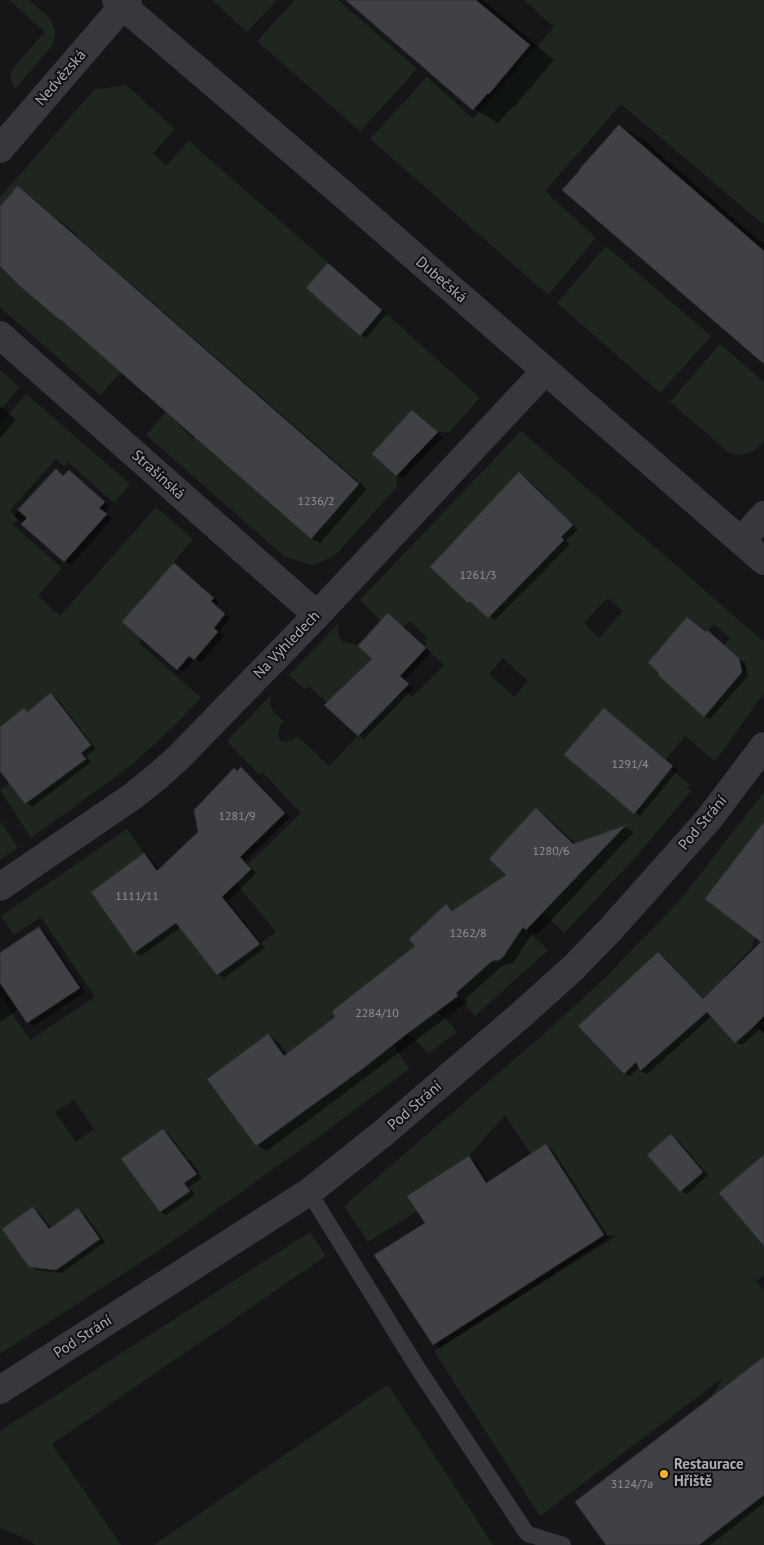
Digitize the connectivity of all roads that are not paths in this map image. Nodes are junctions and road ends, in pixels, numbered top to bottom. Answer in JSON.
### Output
{"nodes":[{"id":1,"x":122,"y":2,"type":"edge"},
{"id":2,"x":0,"y":149,"type":"edge"},
{"id":3,"x":0,"y":335,"type":"edge"},
{"id":4,"x":545,"y":370,"type":"junction"},
{"id":5,"x":764,"y":515,"type":"edge"},
{"id":6,"x":741,"y":541,"type":"junction"},
{"id":7,"x":764,"y":561,"type":"edge"},
{"id":8,"x":317,"y":615,"type":"junction"},
{"id":9,"x":764,"y":746,"type":"edge"},
{"id":10,"x":0,"y":887,"type":"edge"},
{"id":11,"x":308,"y":1192,"type":"junction"},
{"id":12,"x":0,"y":1390,"type":"edge"},
{"id":13,"x":563,"y":1545,"type":"edge"}],
"edges":[{"from":1,"to":2,"type":"street","name":"Nedvězská"},
{"from":1,"to":4,"type":"street","name":"Dubečská"},
{"from":3,"to":8,"type":"street","name":"Strašínská"},
{"from":4,"to":6,"type":"street","name":"Dubečská"},
{"from":4,"to":8,"type":"street","name":"Na Výhledech"},
{"from":5,"to":6,"type":"street"},
{"from":6,"to":7,"type":"street","name":"Dubečská"},
{"from":8,"to":10,"type":"street","name":"Na Výhledech"},
{"from":9,"to":11,"type":"street","name":"Pod Strání"},
{"from":11,"to":12,"type":"street","name":"Pod Strání"},
{"from":11,"to":13,"type":"lane"}]}
